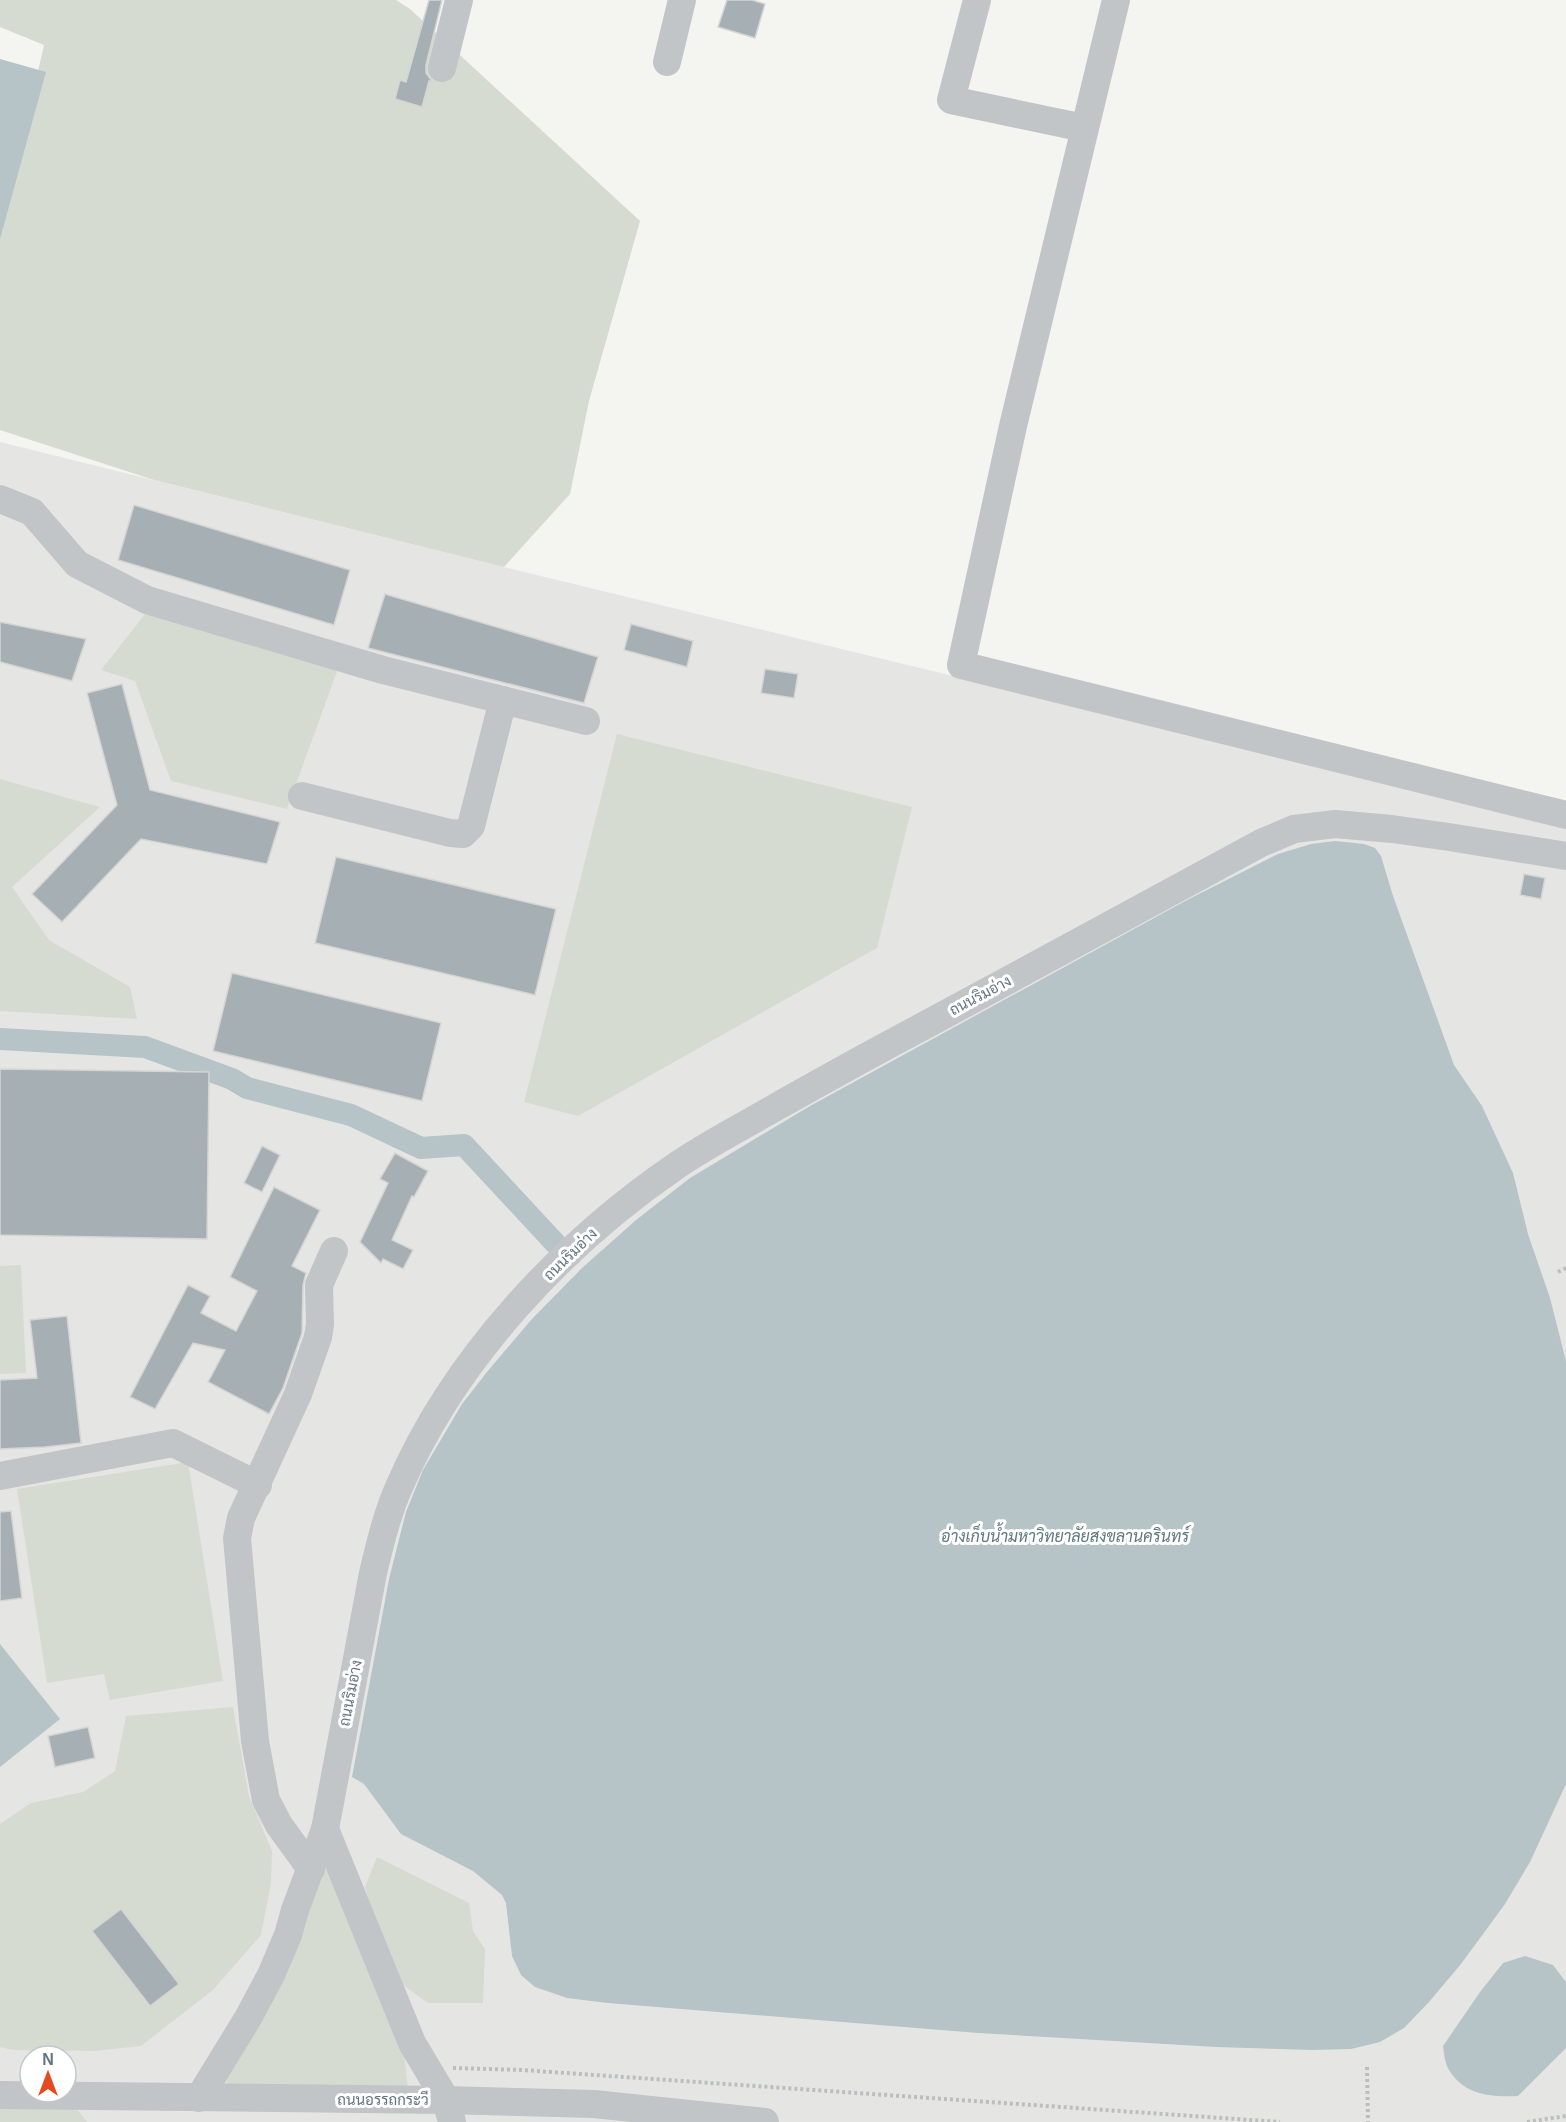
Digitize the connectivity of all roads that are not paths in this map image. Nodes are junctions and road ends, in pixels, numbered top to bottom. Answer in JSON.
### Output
{"nodes":[{"id":1,"x":459,"y":0,"type":"edge"},
{"id":2,"x":682,"y":0,"type":"edge"},
{"id":3,"x":977,"y":0,"type":"edge"},
{"id":4,"x":1116,"y":0,"type":"edge"},
{"id":5,"x":667,"y":62,"type":"dead end"},
{"id":6,"x":442,"y":68,"type":"dead end"},
{"id":7,"x":1084,"y":128,"type":"junction"},
{"id":8,"x":0,"y":499,"type":"edge"},
{"id":9,"x":503,"y":700,"type":"junction"},
{"id":10,"x":586,"y":722,"type":"dead end"},
{"id":11,"x":302,"y":796,"type":"dead end"},
{"id":12,"x":1566,"y":815,"type":"edge"},
{"id":13,"x":1566,"y":856,"type":"edge"},
{"id":14,"x":334,"y":1251,"type":"dead end"},
{"id":15,"x":0,"y":1476,"type":"edge"},
{"id":16,"x":258,"y":1485,"type":"junction"},
{"id":17,"x":325,"y":1829,"type":"junction"},
{"id":18,"x":311,"y":1869,"type":"junction"},
{"id":19,"x":0,"y":2095,"type":"edge"},
{"id":20,"x":199,"y":2098,"type":"junction"},
{"id":21,"x":479,"y":2101,"type":"junction"},
{"id":22,"x":449,"y":2111,"type":"edge"},
{"id":23,"x":512,"y":2122,"type":"edge"},
{"id":24,"x":765,"y":2122,"type":"edge"}],
"edges":[{"from":1,"to":6,"type":"street"},
{"from":2,"to":5,"type":"street"},
{"from":3,"to":7,"type":"street"},
{"from":4,"to":7,"type":"street"},
{"from":7,"to":12,"type":"street"},
{"from":8,"to":9,"type":"street"},
{"from":9,"to":10,"type":"street"},
{"from":9,"to":11,"type":"street"},
{"from":13,"to":17,"type":"street","name":"ถนนริมอ่าง"},
{"from":14,"to":16,"type":"street"},
{"from":15,"to":16,"type":"street"},
{"from":16,"to":18,"type":"street"},
{"from":17,"to":18,"type":"street","name":"ถนนริมอ่าง"},
{"from":17,"to":22,"type":"street"},
{"from":18,"to":20,"type":"street","name":"ถนนริมอ่าง"},
{"from":19,"to":20,"type":"street","name":"ถนนอรรถกระวี"},
{"from":20,"to":22,"type":"street","name":"ถนนอรรถกระวี"},
{"from":21,"to":22,"type":"street","name":"ถนนอรรถกระวี"},
{"from":21,"to":23,"type":"street"},
{"from":21,"to":24,"type":"street","name":"ถนนอรรถกระวี"}]}
